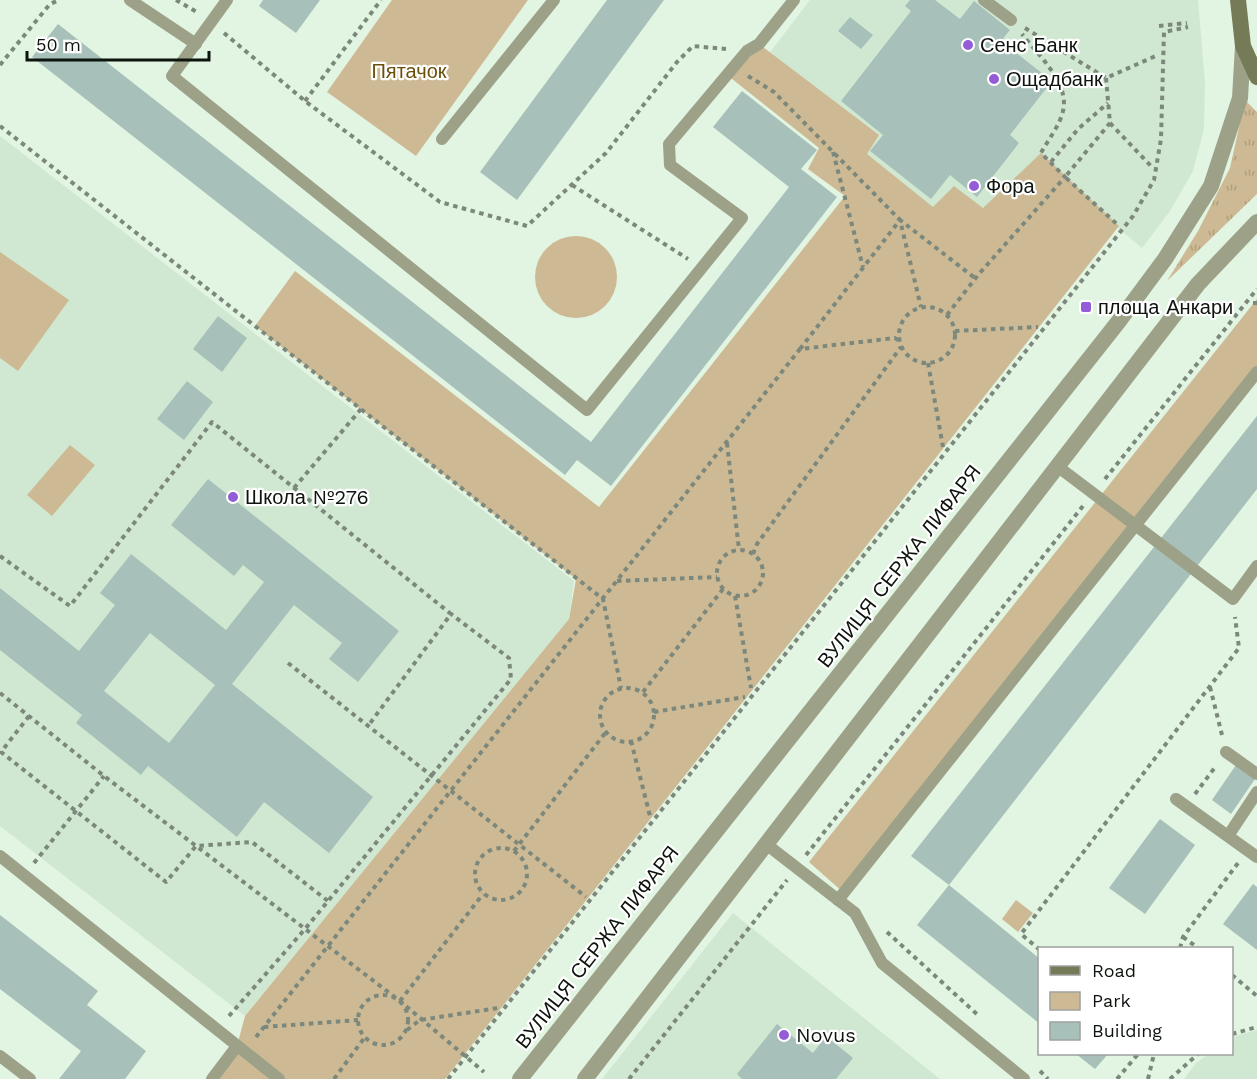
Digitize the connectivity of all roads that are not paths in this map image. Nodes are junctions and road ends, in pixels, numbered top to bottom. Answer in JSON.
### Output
{"nodes":[{"id":1,"x":130,"y":0,"type":"edge"},
{"id":2,"x":227,"y":0,"type":"edge"},
{"id":3,"x":554,"y":0,"type":"edge"},
{"id":4,"x":794,"y":0,"type":"edge"},
{"id":5,"x":984,"y":0,"type":"edge"},
{"id":6,"x":1238,"y":0,"type":"edge"},
{"id":7,"x":1011,"y":20,"type":"road end"},
{"id":8,"x":195,"y":44,"type":"junction"},
{"id":9,"x":1243,"y":46,"type":"junction"},
{"id":10,"x":1257,"y":77,"type":"edge"},
{"id":11,"x":442,"y":139,"type":"dead end"},
{"id":12,"x":1257,"y":222,"type":"edge"},
{"id":13,"x":1257,"y":372,"type":"edge"},
{"id":14,"x":1057,"y":466,"type":"junction"},
{"id":15,"x":1134,"y":524,"type":"junction"},
{"id":16,"x":1257,"y":566,"type":"edge"},
{"id":17,"x":1226,"y":752,"type":"dead end"},
{"id":18,"x":1257,"y":774,"type":"edge"},
{"id":19,"x":1257,"y":792,"type":"edge"},
{"id":20,"x":1176,"y":799,"type":"dead end"},
{"id":21,"x":1228,"y":836,"type":"junction"},
{"id":22,"x":766,"y":844,"type":"junction"},
{"id":23,"x":0,"y":856,"type":"edge"},
{"id":24,"x":1257,"y":857,"type":"edge"},
{"id":25,"x":838,"y":900,"type":"junction"},
{"id":26,"x":241,"y":1049,"type":"junction"},
{"id":27,"x":0,"y":1056,"type":"edge"},
{"id":28,"x":30,"y":1079,"type":"edge"},
{"id":29,"x":212,"y":1079,"type":"edge"},
{"id":30,"x":279,"y":1079,"type":"edge"},
{"id":31,"x":520,"y":1079,"type":"edge"},
{"id":32,"x":585,"y":1079,"type":"edge"},
{"id":33,"x":1024,"y":1079,"type":"edge"}],
"edges":[{"from":1,"to":8,"type":"lane"},
{"from":2,"to":8,"type":"lane"},
{"from":3,"to":11,"type":"lane"},
{"from":4,"to":8,"type":"lane"},
{"from":5,"to":7,"type":"lane"},
{"from":6,"to":9,"type":"main road"},
{"from":9,"to":10,"type":"main road"},
{"from":9,"to":31,"type":"street","name":"ВУЛИЦЯ СЕРЖА ЛИФАРЯ"},
{"from":12,"to":14,"type":"street"},
{"from":13,"to":15,"type":"lane"},
{"from":14,"to":15,"type":"lane"},
{"from":14,"to":22,"type":"street"},
{"from":15,"to":16,"type":"lane"},
{"from":15,"to":25,"type":"lane"},
{"from":17,"to":18,"type":"lane"},
{"from":19,"to":21,"type":"lane"},
{"from":20,"to":21,"type":"lane"},
{"from":21,"to":24,"type":"lane"},
{"from":22,"to":25,"type":"lane"},
{"from":22,"to":32,"type":"street"},
{"from":23,"to":26,"type":"lane"},
{"from":25,"to":33,"type":"lane"},
{"from":26,"to":29,"type":"lane"},
{"from":26,"to":30,"type":"lane"},
{"from":27,"to":28,"type":"lane"}]}
